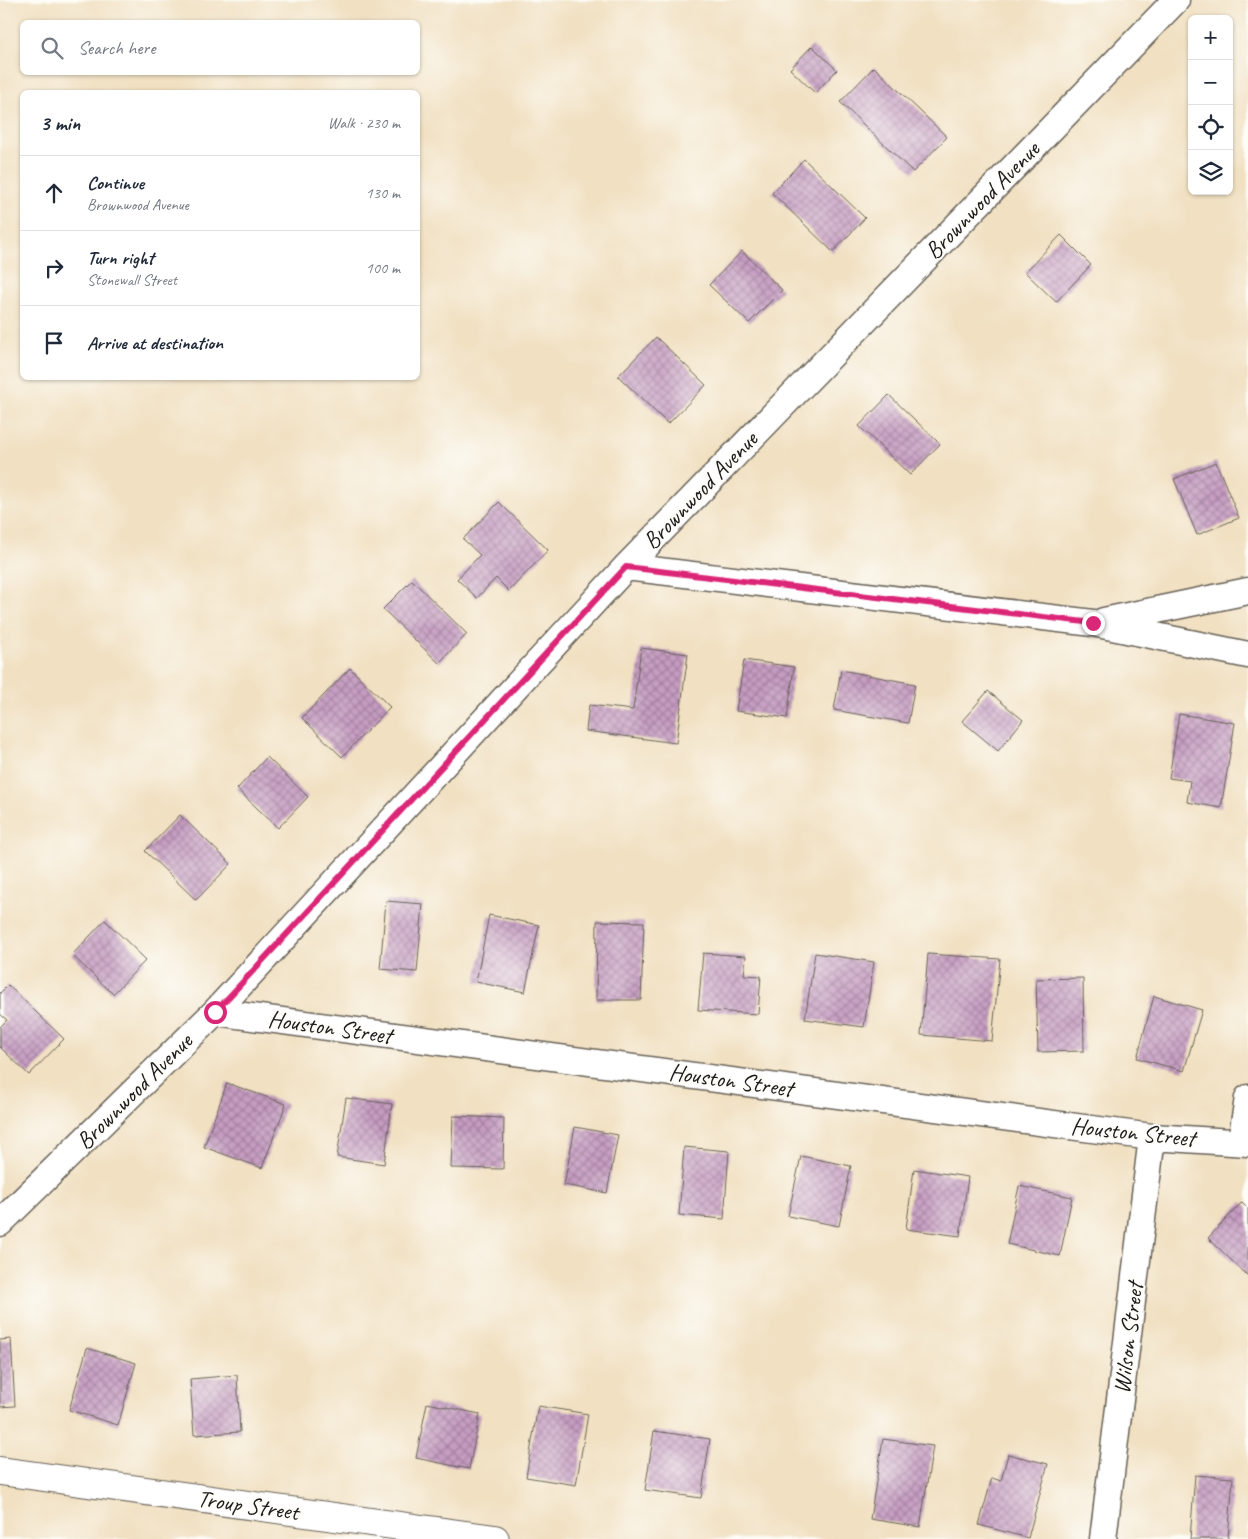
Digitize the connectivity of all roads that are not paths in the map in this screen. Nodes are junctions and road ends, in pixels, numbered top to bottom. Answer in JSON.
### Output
{"nodes":[{"id":1,"x":1176,"y":0,"type":"edge"},
{"id":2,"x":626,"y":567,"type":"junction"},
{"id":3,"x":1248,"y":592,"type":"edge"},
{"id":4,"x":1093,"y":623,"type":"junction"},
{"id":5,"x":1248,"y":655,"type":"edge"},
{"id":6,"x":215,"y":1012,"type":"junction"},
{"id":7,"x":1248,"y":1098,"type":"edge"},
{"id":8,"x":1152,"y":1137,"type":"junction"},
{"id":9,"x":1244,"y":1143,"type":"edge"},
{"id":10,"x":0,"y":1223,"type":"edge"},
{"id":11,"x":0,"y":1471,"type":"edge"},
{"id":12,"x":495,"y":1539,"type":"edge"},
{"id":13,"x":1103,"y":1539,"type":"edge"}],
"edges":[{"from":1,"to":2,"type":"street","name":"Brownwood Avenue"},
{"from":2,"to":4,"type":"street"},
{"from":2,"to":6,"type":"street","name":"Brownwood Avenue"},
{"from":3,"to":4,"type":"street"},
{"from":4,"to":5,"type":"street"},
{"from":6,"to":8,"type":"street","name":"Houston Street"},
{"from":6,"to":10,"type":"street","name":"Brownwood Avenue"},
{"from":7,"to":9,"type":"street"},
{"from":8,"to":9,"type":"street","name":"Houston Street"},
{"from":8,"to":13,"type":"street","name":"Wilson Street"},
{"from":11,"to":12,"type":"street","name":"Troup Street"}]}
